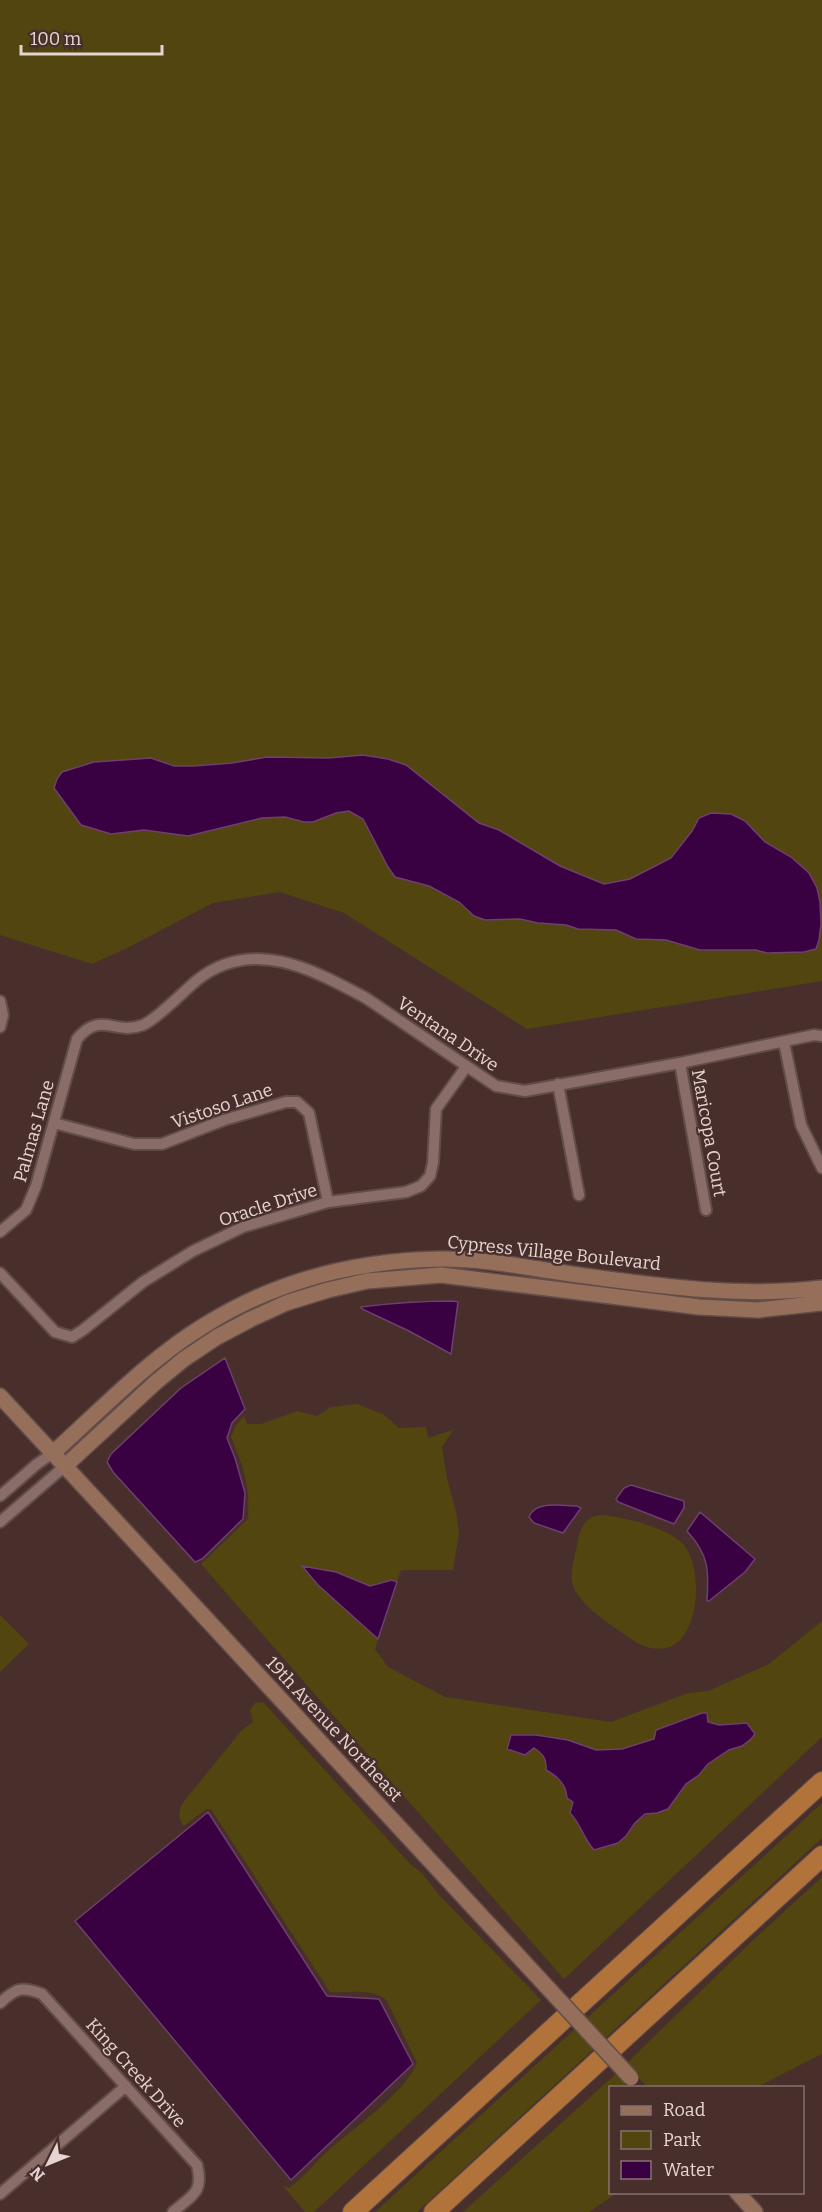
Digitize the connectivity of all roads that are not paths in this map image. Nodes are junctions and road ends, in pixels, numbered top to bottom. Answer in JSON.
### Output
{"nodes":[{"id":1,"x":0,"y":1001,"type":"edge"},
{"id":2,"x":0,"y":1027,"type":"edge"},
{"id":3,"x":85,"y":1029,"type":"joint"},
{"id":4,"x":822,"y":1036,"type":"edge"},
{"id":5,"x":784,"y":1042,"type":"junction"},
{"id":6,"x":680,"y":1063,"type":"junction"},
{"id":7,"x":466,"y":1067,"type":"junction"},
{"id":8,"x":558,"y":1084,"type":"junction"},
{"id":9,"x":54,"y":1123,"type":"junction"},
{"id":10,"x":822,"y":1168,"type":"edge"},
{"id":11,"x":579,"y":1195,"type":"dead end"},
{"id":12,"x":328,"y":1202,"type":"junction"},
{"id":13,"x":706,"y":1210,"type":"dead end"},
{"id":14,"x":0,"y":1232,"type":"edge"},
{"id":15,"x":0,"y":1273,"type":"edge"},
{"id":16,"x":822,"y":1288,"type":"edge"},
{"id":17,"x":822,"y":1303,"type":"edge"},
{"id":18,"x":0,"y":1396,"type":"edge"},
{"id":19,"x":53,"y":1453,"type":"junction"},
{"id":20,"x":65,"y":1466,"type":"junction"},
{"id":21,"x":0,"y":1496,"type":"edge"},
{"id":22,"x":0,"y":1522,"type":"edge"},
{"id":23,"x":822,"y":1782,"type":"edge"},
{"id":24,"x":822,"y":1856,"type":"edge"},
{"id":25,"x":0,"y":2003,"type":"edge"},
{"id":26,"x":636,"y":2083,"type":"edge"},
{"id":27,"x":126,"y":2086,"type":"junction"},
{"id":28,"x":0,"y":2194,"type":"edge"},
{"id":29,"x":738,"y":2194,"type":"edge"},
{"id":30,"x":173,"y":2212,"type":"edge"},
{"id":31,"x":353,"y":2212,"type":"edge"},
{"id":32,"x":434,"y":2212,"type":"edge"},
{"id":33,"x":756,"y":2212,"type":"edge"}],
"edges":[{"from":1,"to":2,"type":"street"},
{"from":3,"to":7,"type":"street","name":"Ventana Drive"},
{"from":3,"to":9,"type":"street","name":"Palmas Lane"},
{"from":4,"to":5,"type":"street","name":"Ventana Drive"},
{"from":5,"to":6,"type":"street","name":"Ventana Drive"},
{"from":5,"to":10,"type":"street"},
{"from":6,"to":8,"type":"street","name":"Ventana Drive"},
{"from":6,"to":13,"type":"street","name":"Maricopa Court"},
{"from":7,"to":8,"type":"street","name":"Ventana Drive"},
{"from":7,"to":12,"type":"street","name":"Oracle Drive"},
{"from":8,"to":11,"type":"street"},
{"from":9,"to":12,"type":"street","name":"Vistoso Lane"},
{"from":9,"to":14,"type":"street","name":"Palmas Lane"},
{"from":12,"to":15,"type":"street","name":"Oracle Drive"},
{"from":16,"to":19,"type":"street","name":"Cypress Village Boulevard"},
{"from":17,"to":20,"type":"street","name":"Cypress Village Boulevard"},
{"from":18,"to":19,"type":"street","name":"19th Avenue Northeast"},
{"from":19,"to":20,"type":"street","name":"19th Avenue Northeast"},
{"from":19,"to":21,"type":"street"},
{"from":20,"to":22,"type":"street"},
{"from":20,"to":26,"type":"street","name":"19th Avenue Northeast","bridge":true},
{"from":23,"to":31,"type":"highway"},
{"from":24,"to":32,"type":"highway"},
{"from":25,"to":27,"type":"street","name":"King Creek Drive"},
{"from":27,"to":28,"type":"street"},
{"from":27,"to":30,"type":"street","name":"King Creek Drive"},
{"from":29,"to":33,"type":"street"}]}
